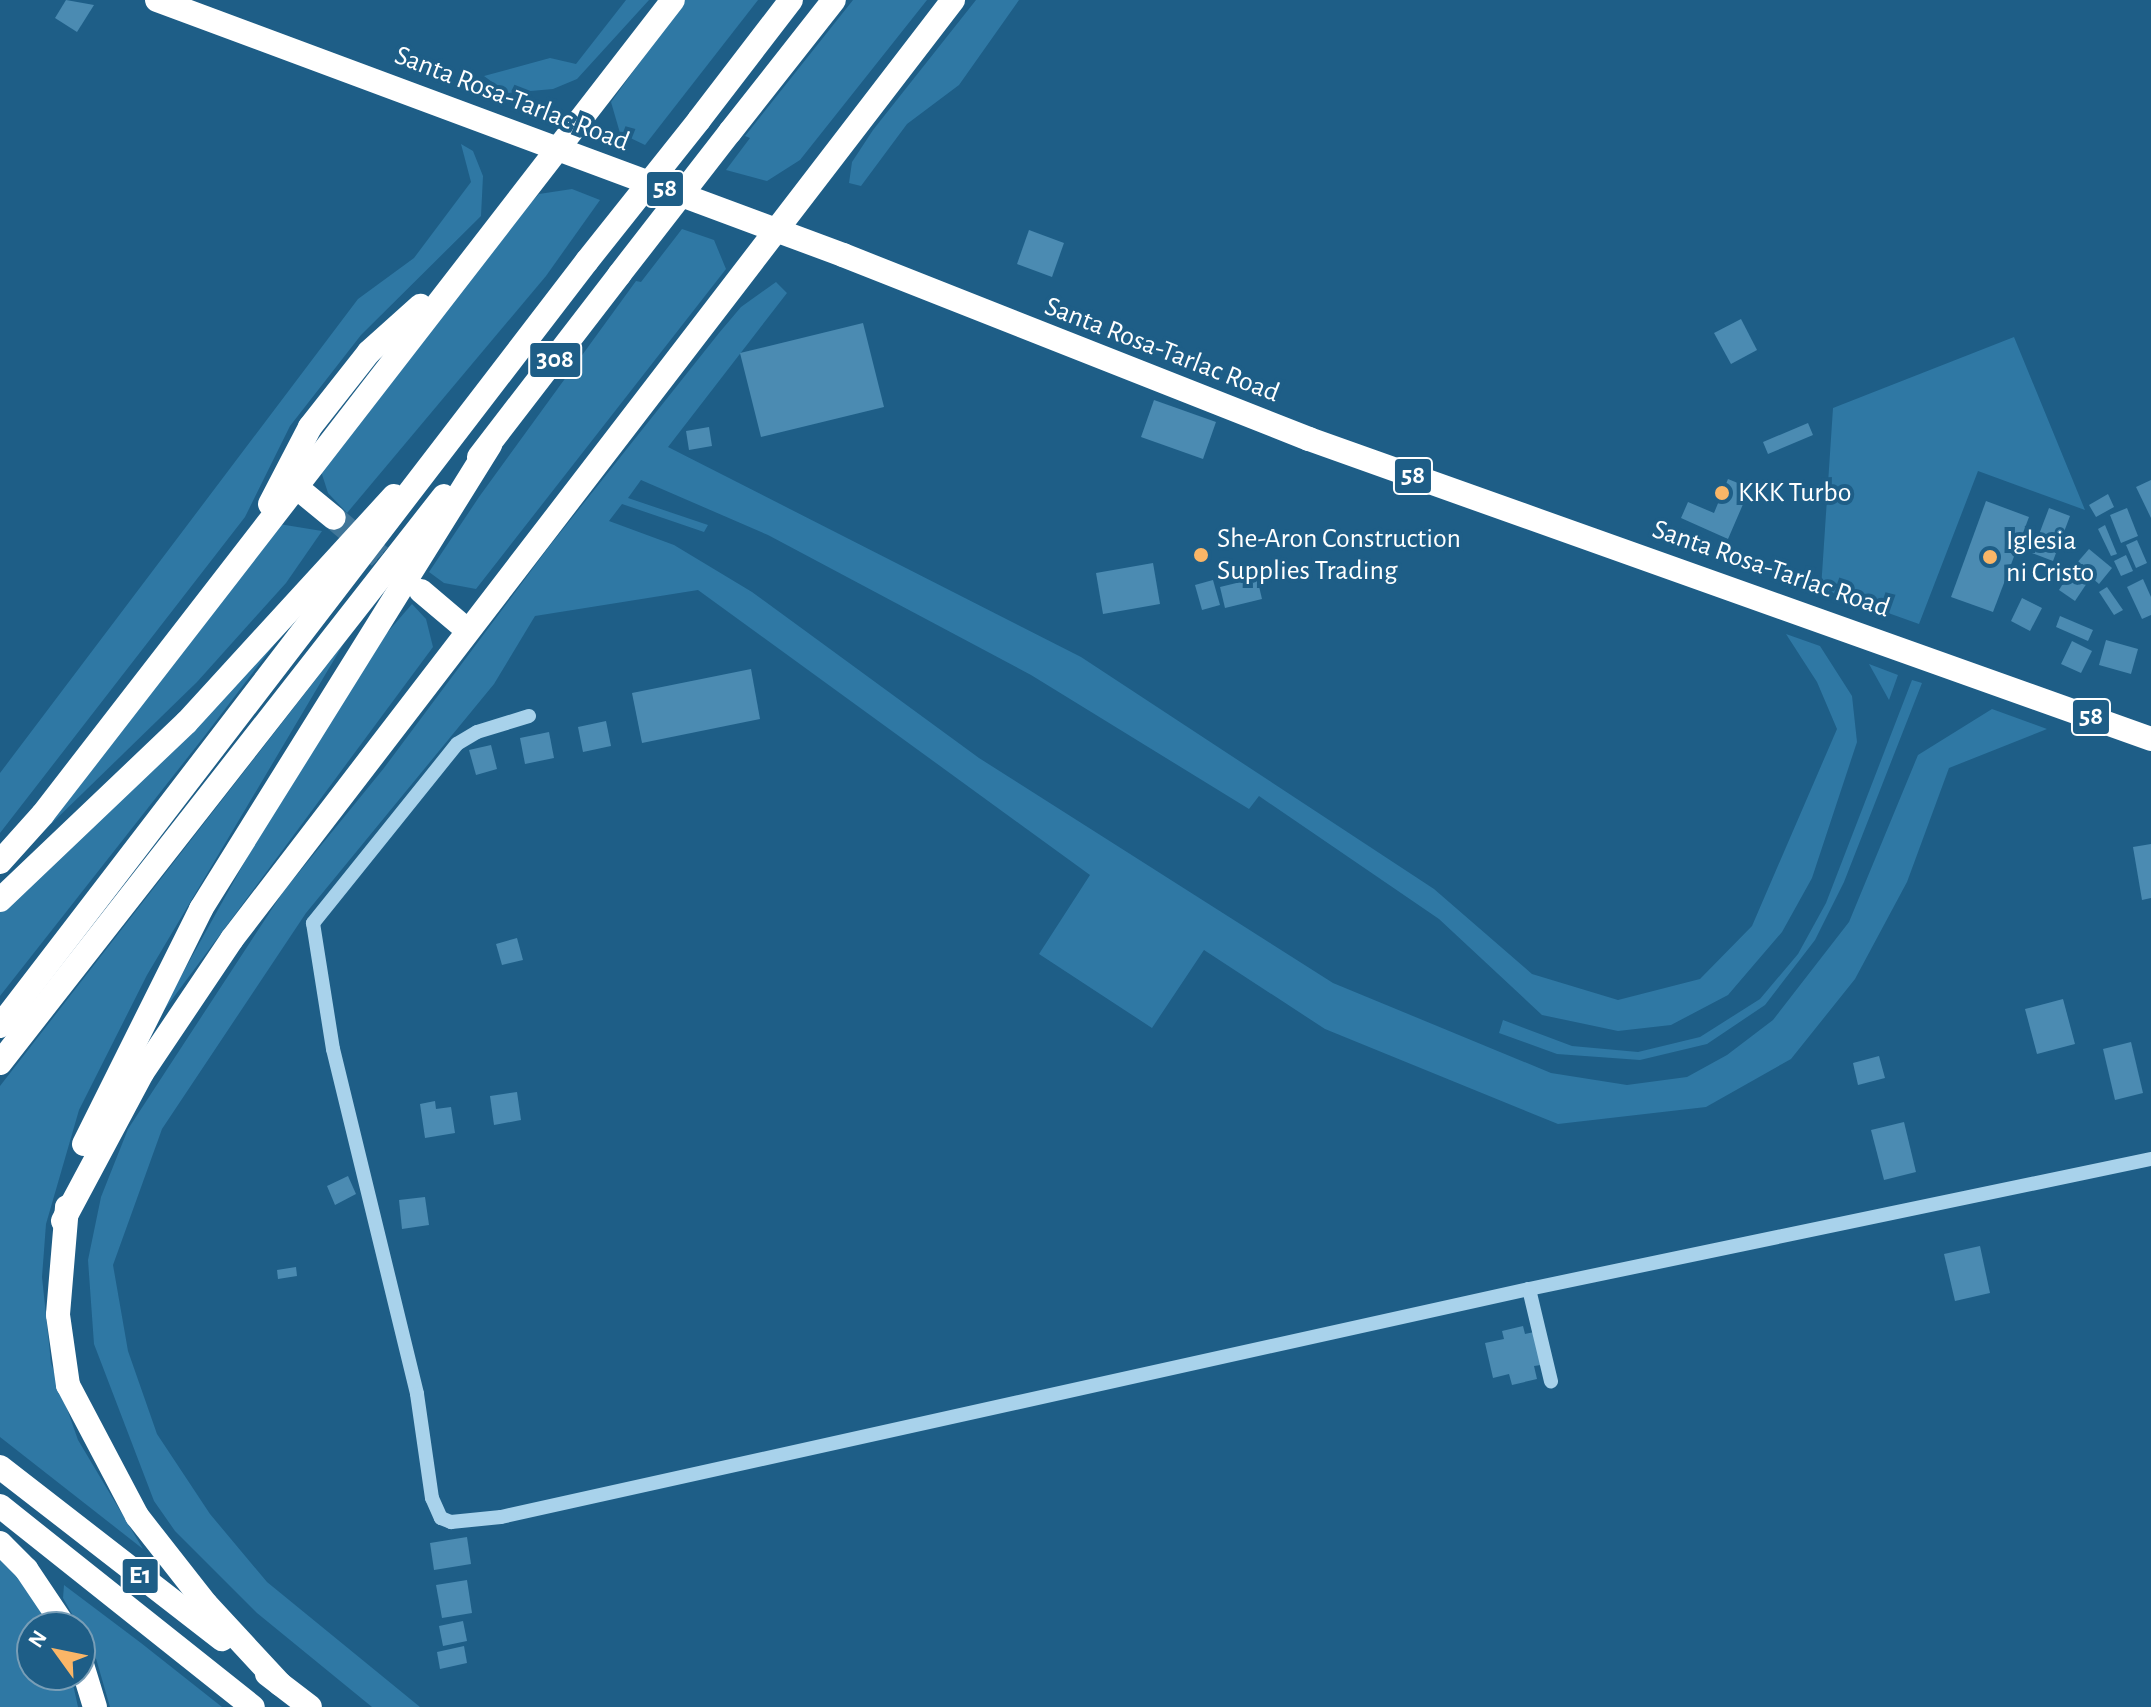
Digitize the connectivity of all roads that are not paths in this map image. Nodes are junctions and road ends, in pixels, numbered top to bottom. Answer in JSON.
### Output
{"nodes":[{"id":1,"x":157,"y":0,"type":"edge"},
{"id":2,"x":673,"y":0,"type":"edge"},
{"id":3,"x":791,"y":0,"type":"edge"},
{"id":4,"x":834,"y":0,"type":"edge"},
{"id":5,"x":953,"y":0,"type":"edge"},
{"id":6,"x":559,"y":147,"type":"junction"},
{"id":7,"x":772,"y":230,"type":"junction"},
{"id":8,"x":453,"y":279,"type":"junction"},
{"id":9,"x":460,"y":424,"type":"junction"},
{"id":10,"x":490,"y":445,"type":"junction"},
{"id":11,"x":295,"y":486,"type":"junction"},
{"id":12,"x":334,"y":518,"type":"tunnel mouth"},
{"id":13,"x":258,"y":534,"type":"junction"},
{"id":14,"x":421,"y":591,"type":"tunnel mouth"},
{"id":15,"x":466,"y":629,"type":"junction"},
{"id":16,"x":529,"y":716,"type":"dead end"},
{"id":17,"x":2151,"y":739,"type":"edge"},
{"id":18,"x":0,"y":862,"type":"edge"},
{"id":19,"x":0,"y":900,"type":"edge"},
{"id":20,"x":0,"y":1026,"type":"edge"},
{"id":21,"x":0,"y":1063,"type":"edge"},
{"id":22,"x":2151,"y":1159,"type":"edge"},
{"id":23,"x":63,"y":1221,"type":"junction"},
{"id":24,"x":1529,"y":1289,"type":"junction"},
{"id":25,"x":1551,"y":1381,"type":"dead end"},
{"id":26,"x":0,"y":1467,"type":"edge"},
{"id":27,"x":0,"y":1506,"type":"edge"},
{"id":28,"x":0,"y":1543,"type":"edge"},
{"id":29,"x":54,"y":1611,"type":"edge"},
{"id":30,"x":280,"y":1684,"type":"junction"},
{"id":31,"x":253,"y":1707,"type":"edge"},
{"id":32,"x":310,"y":1707,"type":"edge"}],
"edges":[{"from":1,"to":6,"type":"highway","name":"Santa Rosa-Tarlac Road","number":"58"},
{"from":2,"to":6,"type":"highway"},
{"from":3,"to":9,"type":"highway","number":"308","bridge":true},
{"from":4,"to":10,"type":"highway","number":"308","bridge":true},
{"from":5,"to":7,"type":"highway"},
{"from":6,"to":7,"type":"highway","name":"Santa Rosa-Tarlac Road","number":"58"},
{"from":6,"to":8,"type":"highway"},
{"from":7,"to":15,"type":"highway"},
{"from":7,"to":17,"type":"highway","name":"Santa Rosa-Tarlac Road","number":"58"},
{"from":8,"to":11,"type":"highway"},
{"from":8,"to":13,"type":"highway"},
{"from":9,"to":19,"type":"highway"},
{"from":9,"to":20,"type":"highway"},
{"from":10,"to":21,"type":"highway"},
{"from":10,"to":23,"type":"highway"},
{"from":11,"to":12,"type":"highway"},
{"from":11,"to":13,"type":"highway"},
{"from":13,"to":18,"type":"highway"},
{"from":14,"to":15,"type":"highway"},
{"from":15,"to":23,"type":"highway"},
{"from":16,"to":24,"type":"street"},
{"from":22,"to":24,"type":"street"},
{"from":23,"to":30,"type":"highway"},
{"from":24,"to":25,"type":"street"},
{"from":26,"to":30,"type":"highway","number":"E1"},
{"from":27,"to":31,"type":"highway","number":"E1"},
{"from":28,"to":29,"type":"highway"},
{"from":30,"to":32,"type":"highway","number":"E1"}]}
